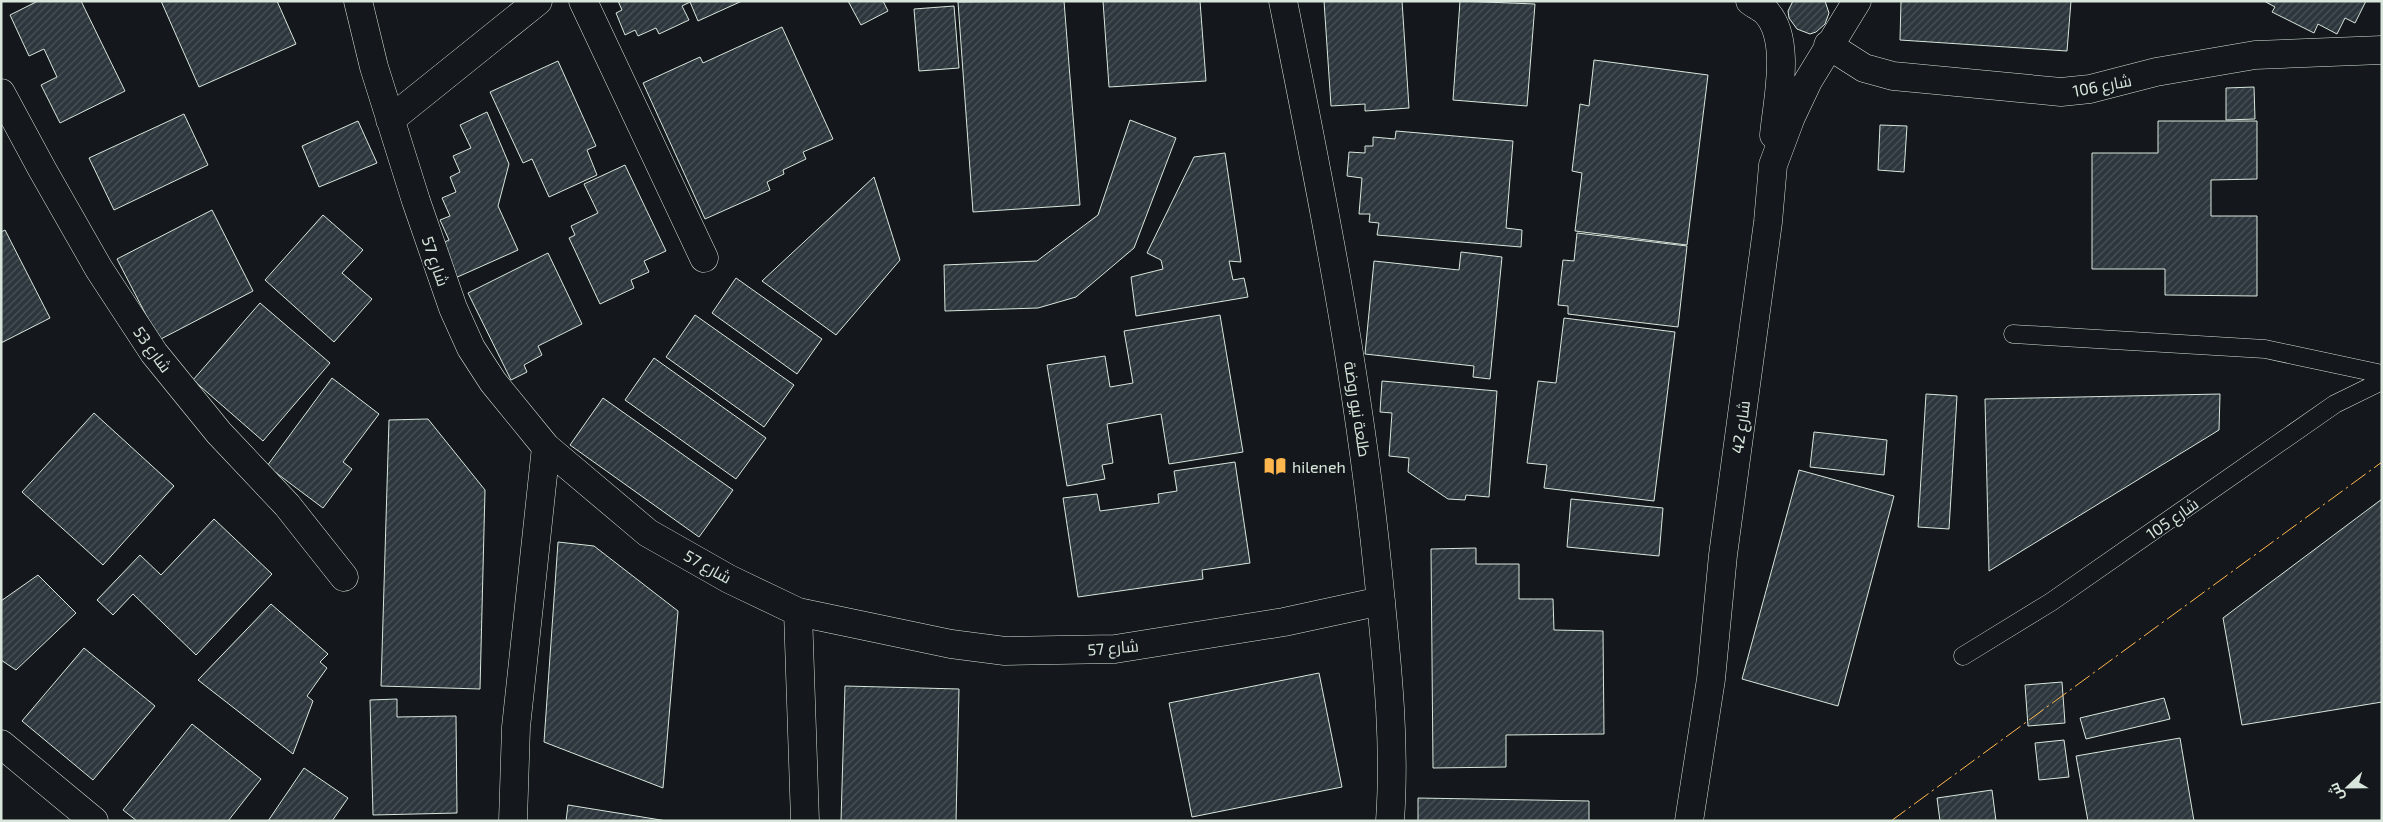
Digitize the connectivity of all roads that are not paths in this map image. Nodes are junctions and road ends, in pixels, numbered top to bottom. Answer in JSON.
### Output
{"nodes":[{"id":1,"x":358,"y":1,"type":"edge"},
{"id":2,"x":538,"y":1,"type":"edge"},
{"id":3,"x":583,"y":1,"type":"edge"},
{"id":4,"x":1283,"y":1,"type":"edge"},
{"id":5,"x":1750,"y":1,"type":"edge"},
{"id":6,"x":1857,"y":1,"type":"edge"},
{"id":7,"x":1828,"y":45,"type":"junction"},
{"id":8,"x":2382,"y":50,"type":"edge"},
{"id":9,"x":1,"y":93,"type":"edge"},
{"id":10,"x":390,"y":120,"type":"junction"},
{"id":11,"x":1773,"y":165,"type":"junction"},
{"id":12,"x":704,"y":258,"type":"dead end"},
{"id":13,"x":2013,"y":334,"type":"dead end"},
{"id":14,"x":2382,"y":374,"type":"edge"},
{"id":15,"x":2382,"y":381,"type":"edge"},
{"id":16,"x":546,"y":447,"type":"junction"},
{"id":17,"x":344,"y":578,"type":"dead end"},
{"id":18,"x":1381,"y":601,"type":"junction"},
{"id":19,"x":798,"y":612,"type":"junction"},
{"id":20,"x":1964,"y":656,"type":"dead end"},
{"id":21,"x":1,"y":744,"type":"edge"},
{"id":22,"x":94,"y":821,"type":"edge"},
{"id":23,"x":513,"y":821,"type":"edge"},
{"id":24,"x":805,"y":821,"type":"edge"},
{"id":25,"x":1390,"y":821,"type":"edge"},
{"id":26,"x":1689,"y":821,"type":"edge"}],
"edges":[{"from":1,"to":10,"type":"street","name":"شارع 57"},
{"from":2,"to":10,"type":"street"},
{"from":3,"to":12,"type":"street"},
{"from":4,"to":18,"type":"street","name":"طلعة نيو روضة"},
{"from":5,"to":11,"type":"street"},
{"from":6,"to":7,"type":"street","name":"شارع 42"},
{"from":7,"to":8,"type":"street","name":"شارع 106"},
{"from":7,"to":11,"type":"street","name":"شارع 42"},
{"from":9,"to":17,"type":"street","name":"شارع 53"},
{"from":10,"to":16,"type":"street","name":"شارع 57"},
{"from":11,"to":26,"type":"street","name":"شارع 42"},
{"from":13,"to":14,"type":"lane"},
{"from":15,"to":20,"type":"lane","name":"شارع 105"},
{"from":16,"to":19,"type":"street","name":"شارع 57"},
{"from":16,"to":23,"type":"street"},
{"from":18,"to":19,"type":"street","name":"شارع 57"},
{"from":18,"to":25,"type":"street","name":"طلعة نيو روضة"},
{"from":19,"to":24,"type":"street"},
{"from":21,"to":22,"type":"street"}]}
